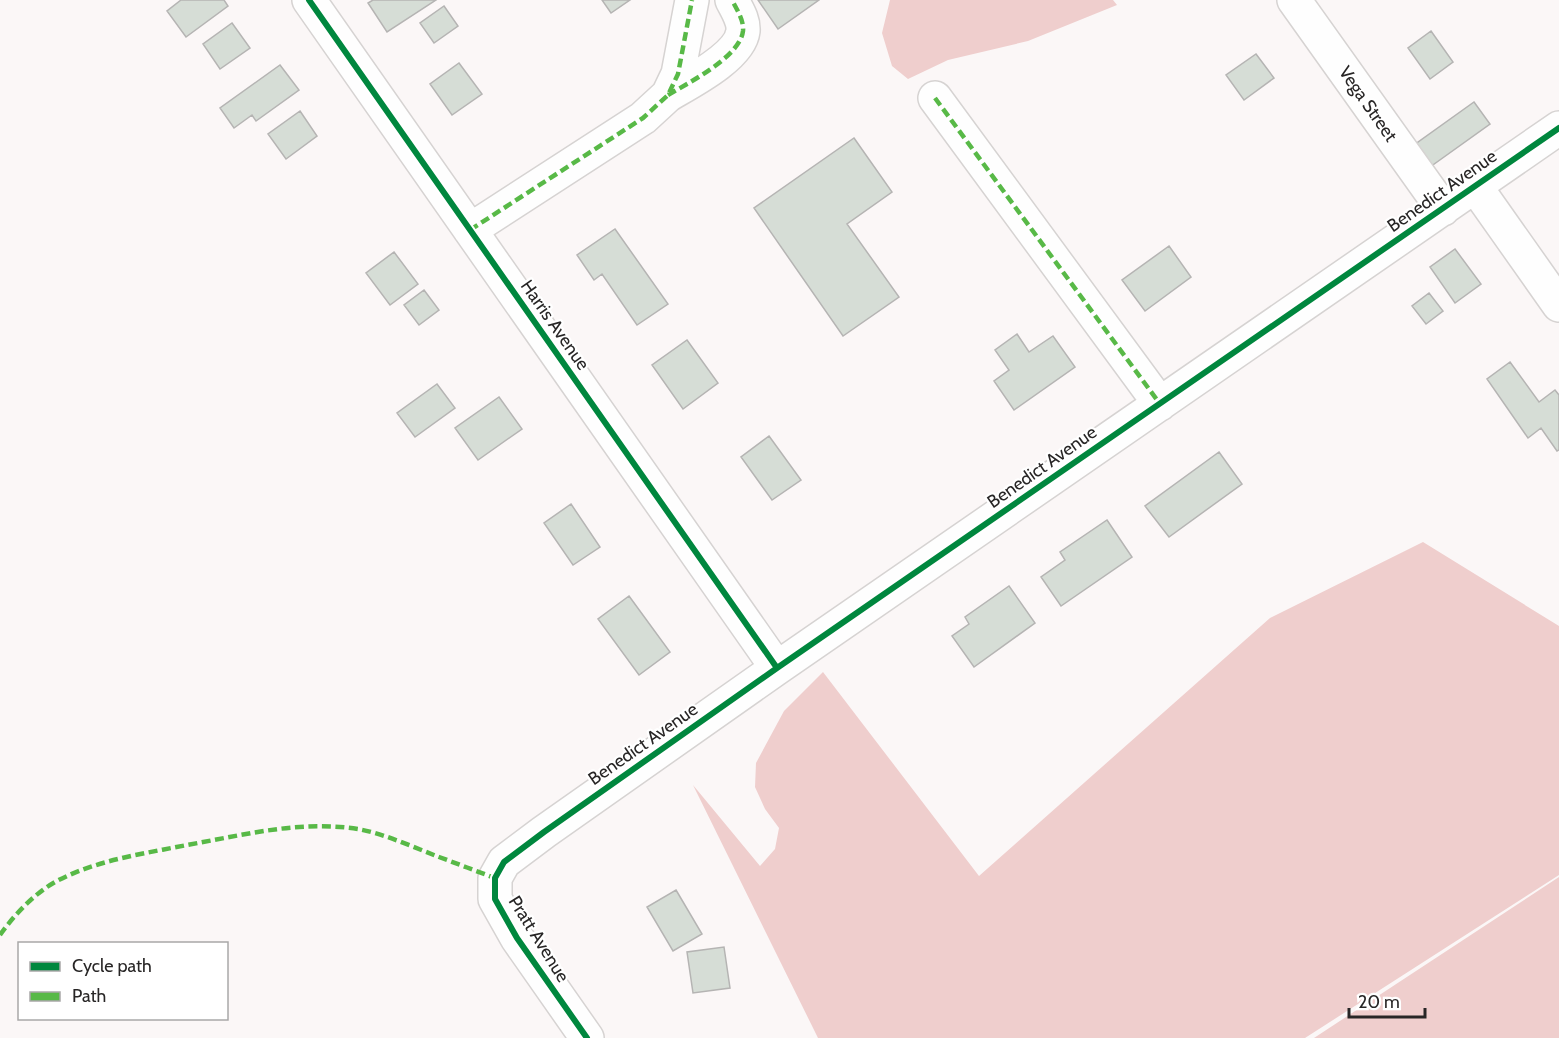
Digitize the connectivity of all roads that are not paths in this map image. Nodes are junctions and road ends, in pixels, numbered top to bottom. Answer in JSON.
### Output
{"nodes":[{"id":1,"x":309,"y":0,"type":"edge"},
{"id":2,"x":692,"y":0,"type":"edge"},
{"id":3,"x":732,"y":0,"type":"edge"},
{"id":4,"x":1294,"y":0,"type":"edge"},
{"id":5,"x":668,"y":95,"type":"junction"},
{"id":6,"x":935,"y":98,"type":"dead end"},
{"id":7,"x":1559,"y":128,"type":"edge"},
{"id":8,"x":1475,"y":186,"type":"junction"},
{"id":9,"x":1443,"y":209,"type":"junction"},
{"id":10,"x":470,"y":230,"type":"junction"},
{"id":11,"x":1559,"y":305,"type":"edge"},
{"id":12,"x":1160,"y":404,"type":"junction"},
{"id":13,"x":777,"y":668,"type":"junction"},
{"id":14,"x":544,"y":832,"type":"joint"},
{"id":15,"x":587,"y":1038,"type":"edge"}],
"edges":[{"from":1,"to":10,"type":"street","name":"Harris Avenue"},
{"from":2,"to":5,"type":"street"},
{"from":3,"to":5,"type":"street"},
{"from":4,"to":9,"type":"street","name":"Vega Street"},
{"from":5,"to":10,"type":"street"},
{"from":6,"to":12,"type":"street"},
{"from":7,"to":8,"type":"street","name":"Benedict Avenue"},
{"from":8,"to":9,"type":"street","name":"Benedict Avenue"},
{"from":8,"to":11,"type":"street"},
{"from":9,"to":12,"type":"street","name":"Benedict Avenue"},
{"from":10,"to":13,"type":"street","name":"Harris Avenue"},
{"from":12,"to":13,"type":"street","name":"Benedict Avenue"},
{"from":13,"to":14,"type":"street","name":"Benedict Avenue"},
{"from":14,"to":15,"type":"street","name":"Pratt Avenue"}]}
